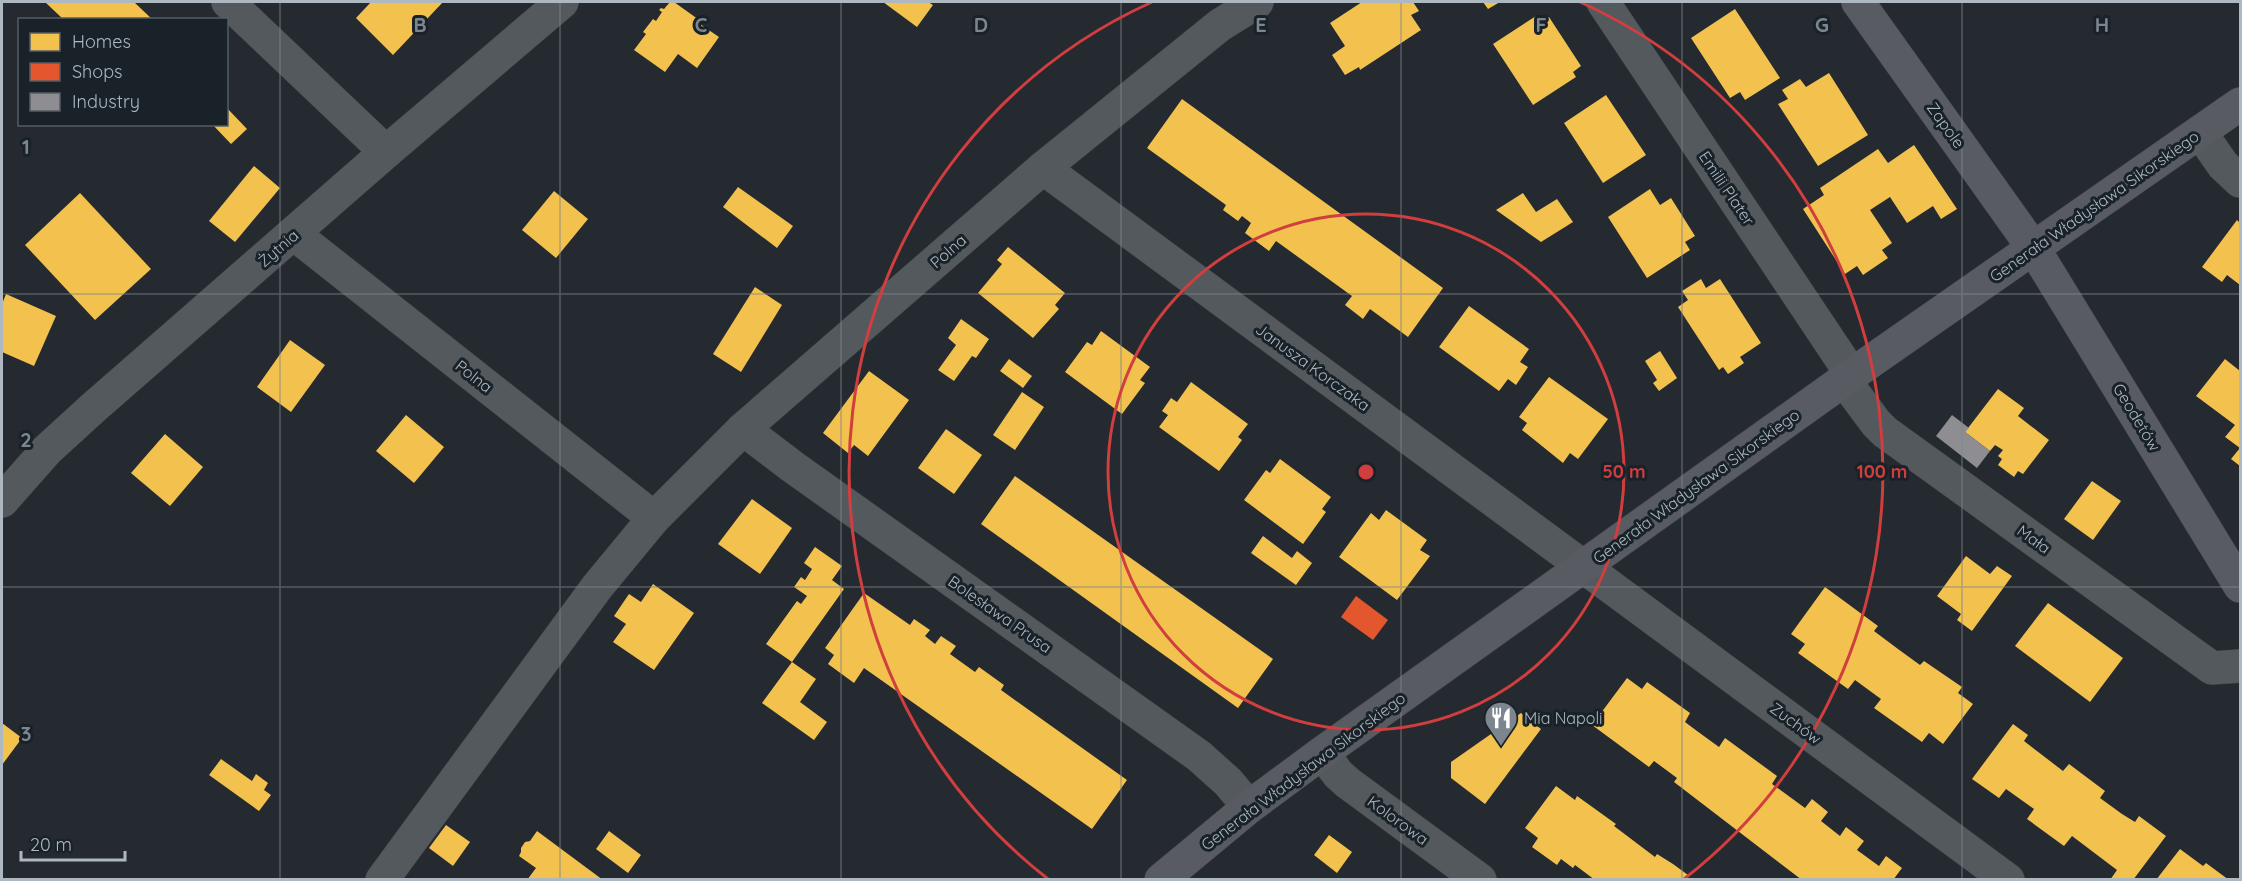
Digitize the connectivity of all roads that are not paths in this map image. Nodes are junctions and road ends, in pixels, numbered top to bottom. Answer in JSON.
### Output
{"nodes":[{"id":1,"x":228,"y":2,"type":"edge"},
{"id":2,"x":562,"y":2,"type":"edge"},
{"id":3,"x":1257,"y":2,"type":"edge"},
{"id":4,"x":1603,"y":2,"type":"edge"},
{"id":5,"x":1858,"y":2,"type":"edge"},
{"id":6,"x":2241,"y":104,"type":"edge"},
{"id":7,"x":2200,"y":132,"type":"junction"},
{"id":8,"x":386,"y":152,"type":"junction"},
{"id":9,"x":1042,"y":168,"type":"junction"},
{"id":10,"x":2241,"y":181,"type":"edge"},
{"id":11,"x":294,"y":234,"type":"junction"},
{"id":12,"x":2034,"y":249,"type":"junction"},
{"id":13,"x":1848,"y":377,"type":"junction"},
{"id":14,"x":743,"y":429,"type":"junction"},
{"id":15,"x":2,"y":501,"type":"edge"},
{"id":16,"x":654,"y":518,"type":"junction"},
{"id":17,"x":1584,"y":566,"type":"junction"},
{"id":18,"x":2241,"y":586,"type":"edge"},
{"id":19,"x":2241,"y":666,"type":"edge"},
{"id":20,"x":1322,"y":753,"type":"junction"},
{"id":21,"x":1249,"y":807,"type":"junction"},
{"id":22,"x":387,"y":877,"type":"edge"},
{"id":23,"x":1161,"y":879,"type":"edge"},
{"id":24,"x":1480,"y":879,"type":"edge"},
{"id":25,"x":2008,"y":879,"type":"edge"}],
"edges":[{"from":1,"to":8,"type":"street"},
{"from":2,"to":8,"type":"street","name":"Żytnia"},
{"from":3,"to":9,"type":"street","name":"Polna"},
{"from":4,"to":13,"type":"street","name":"Emilii Plater"},
{"from":5,"to":12,"type":"street","name":"Zapole"},
{"from":6,"to":7,"type":"street","name":"Generała Władysława Sikorskiego"},
{"from":7,"to":10,"type":"street"},
{"from":7,"to":12,"type":"street","name":"Generała Władysława Sikorskiego"},
{"from":8,"to":11,"type":"street","name":"Żytnia"},
{"from":9,"to":14,"type":"street","name":"Polna"},
{"from":9,"to":17,"type":"street","name":"Janusza Korczaka"},
{"from":11,"to":15,"type":"street","name":"Żytnia"},
{"from":11,"to":16,"type":"street","name":"Polna"},
{"from":12,"to":13,"type":"street","name":"Generała Władysława Sikorskiego"},
{"from":12,"to":18,"type":"street","name":"Geodetów"},
{"from":13,"to":17,"type":"street","name":"Generała Władysława Sikorskiego"},
{"from":13,"to":19,"type":"street","name":"Mała"},
{"from":14,"to":16,"type":"street","name":"Polna"},
{"from":14,"to":21,"type":"street","name":"Bolesława Prusa"},
{"from":16,"to":22,"type":"street","name":"Polna"},
{"from":17,"to":20,"type":"street","name":"Generała Władysława Sikorskiego"},
{"from":17,"to":25,"type":"street","name":"Zuchów"},
{"from":20,"to":21,"type":"street","name":"Generała Władysława Sikorskiego"},
{"from":20,"to":24,"type":"street","name":"Kolorowa"},
{"from":21,"to":23,"type":"street","name":"Generała Władysława Sikorskiego"}]}
